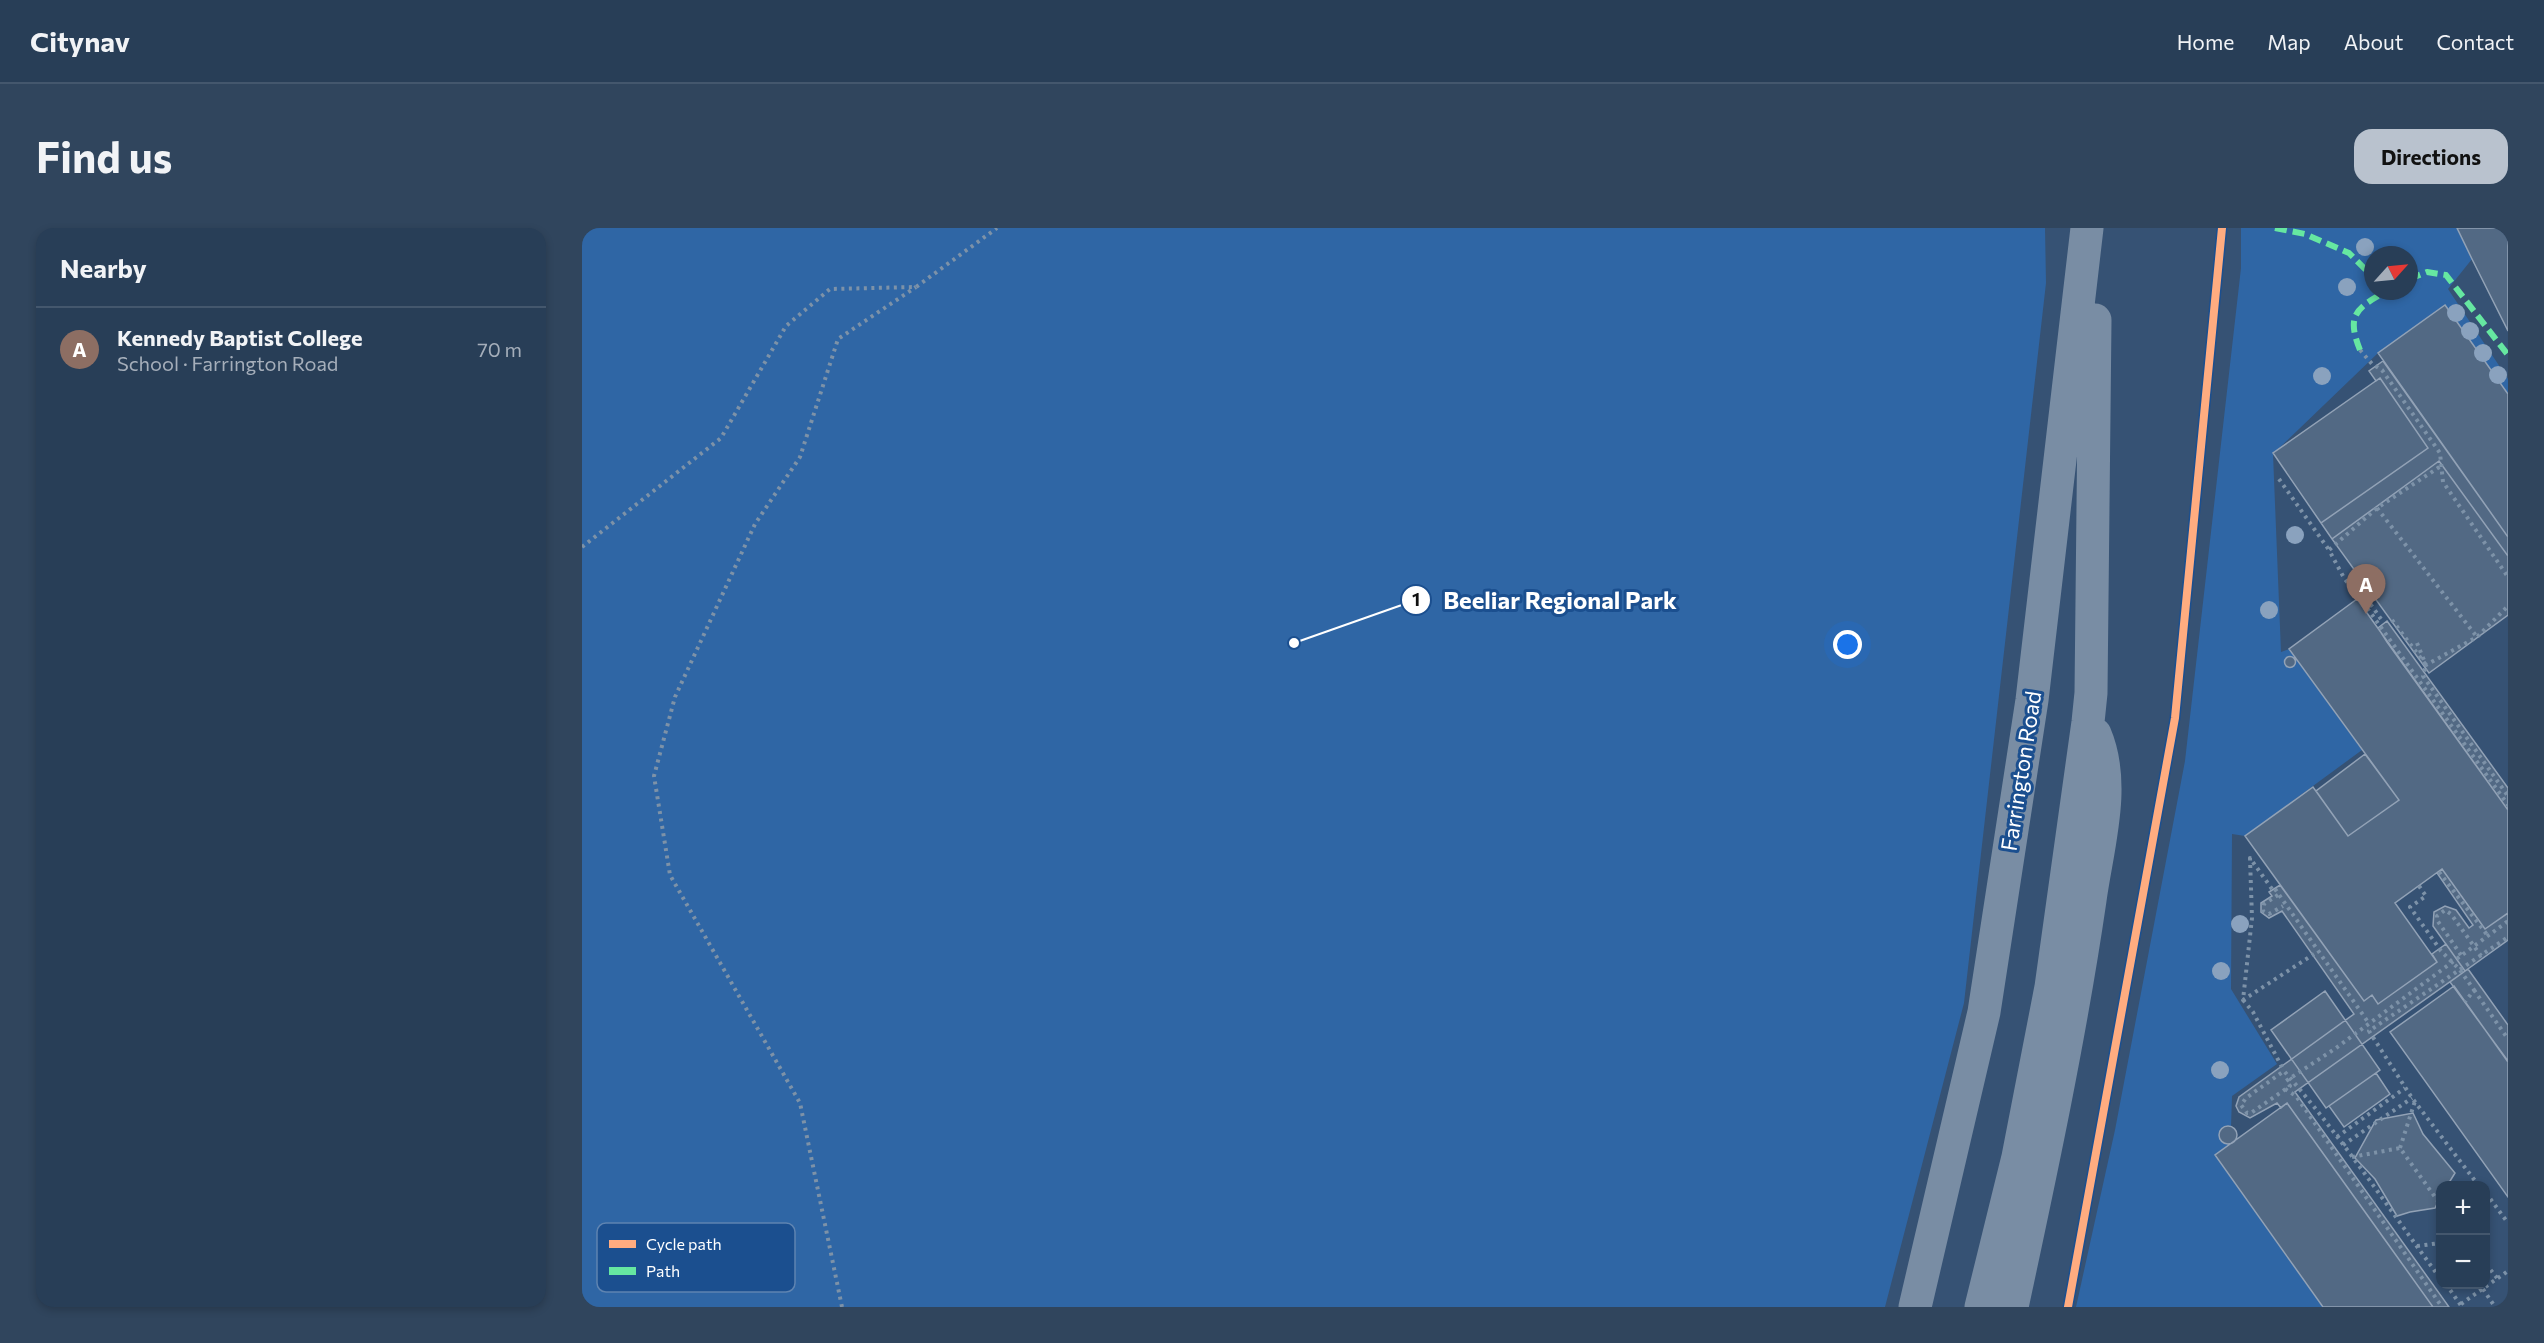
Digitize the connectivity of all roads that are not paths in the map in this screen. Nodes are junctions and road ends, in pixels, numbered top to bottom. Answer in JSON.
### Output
{"nodes":[{"id":1,"x":2087,"y":228,"type":"edge"},
{"id":2,"x":2096,"y":228,"type":"edge"},
{"id":3,"x":2088,"y":722,"type":"junction"},
{"id":4,"x":1954,"y":1134,"type":"junction"},
{"id":5,"x":1915,"y":1307,"type":"edge"},
{"id":6,"x":1926,"y":1307,"type":"edge"},
{"id":7,"x":1981,"y":1307,"type":"edge"},
{"id":8,"x":2012,"y":1307,"type":"edge"}],
"edges":[{"from":1,"to":4,"type":"main road","name":"Farrington Road"},
{"from":2,"to":3,"type":"main road"},
{"from":3,"to":7,"type":"main road"},
{"from":3,"to":8,"type":"main road"},
{"from":4,"to":5,"type":"main road","name":"Farrington Road"},
{"from":4,"to":6,"type":"main road"}]}
